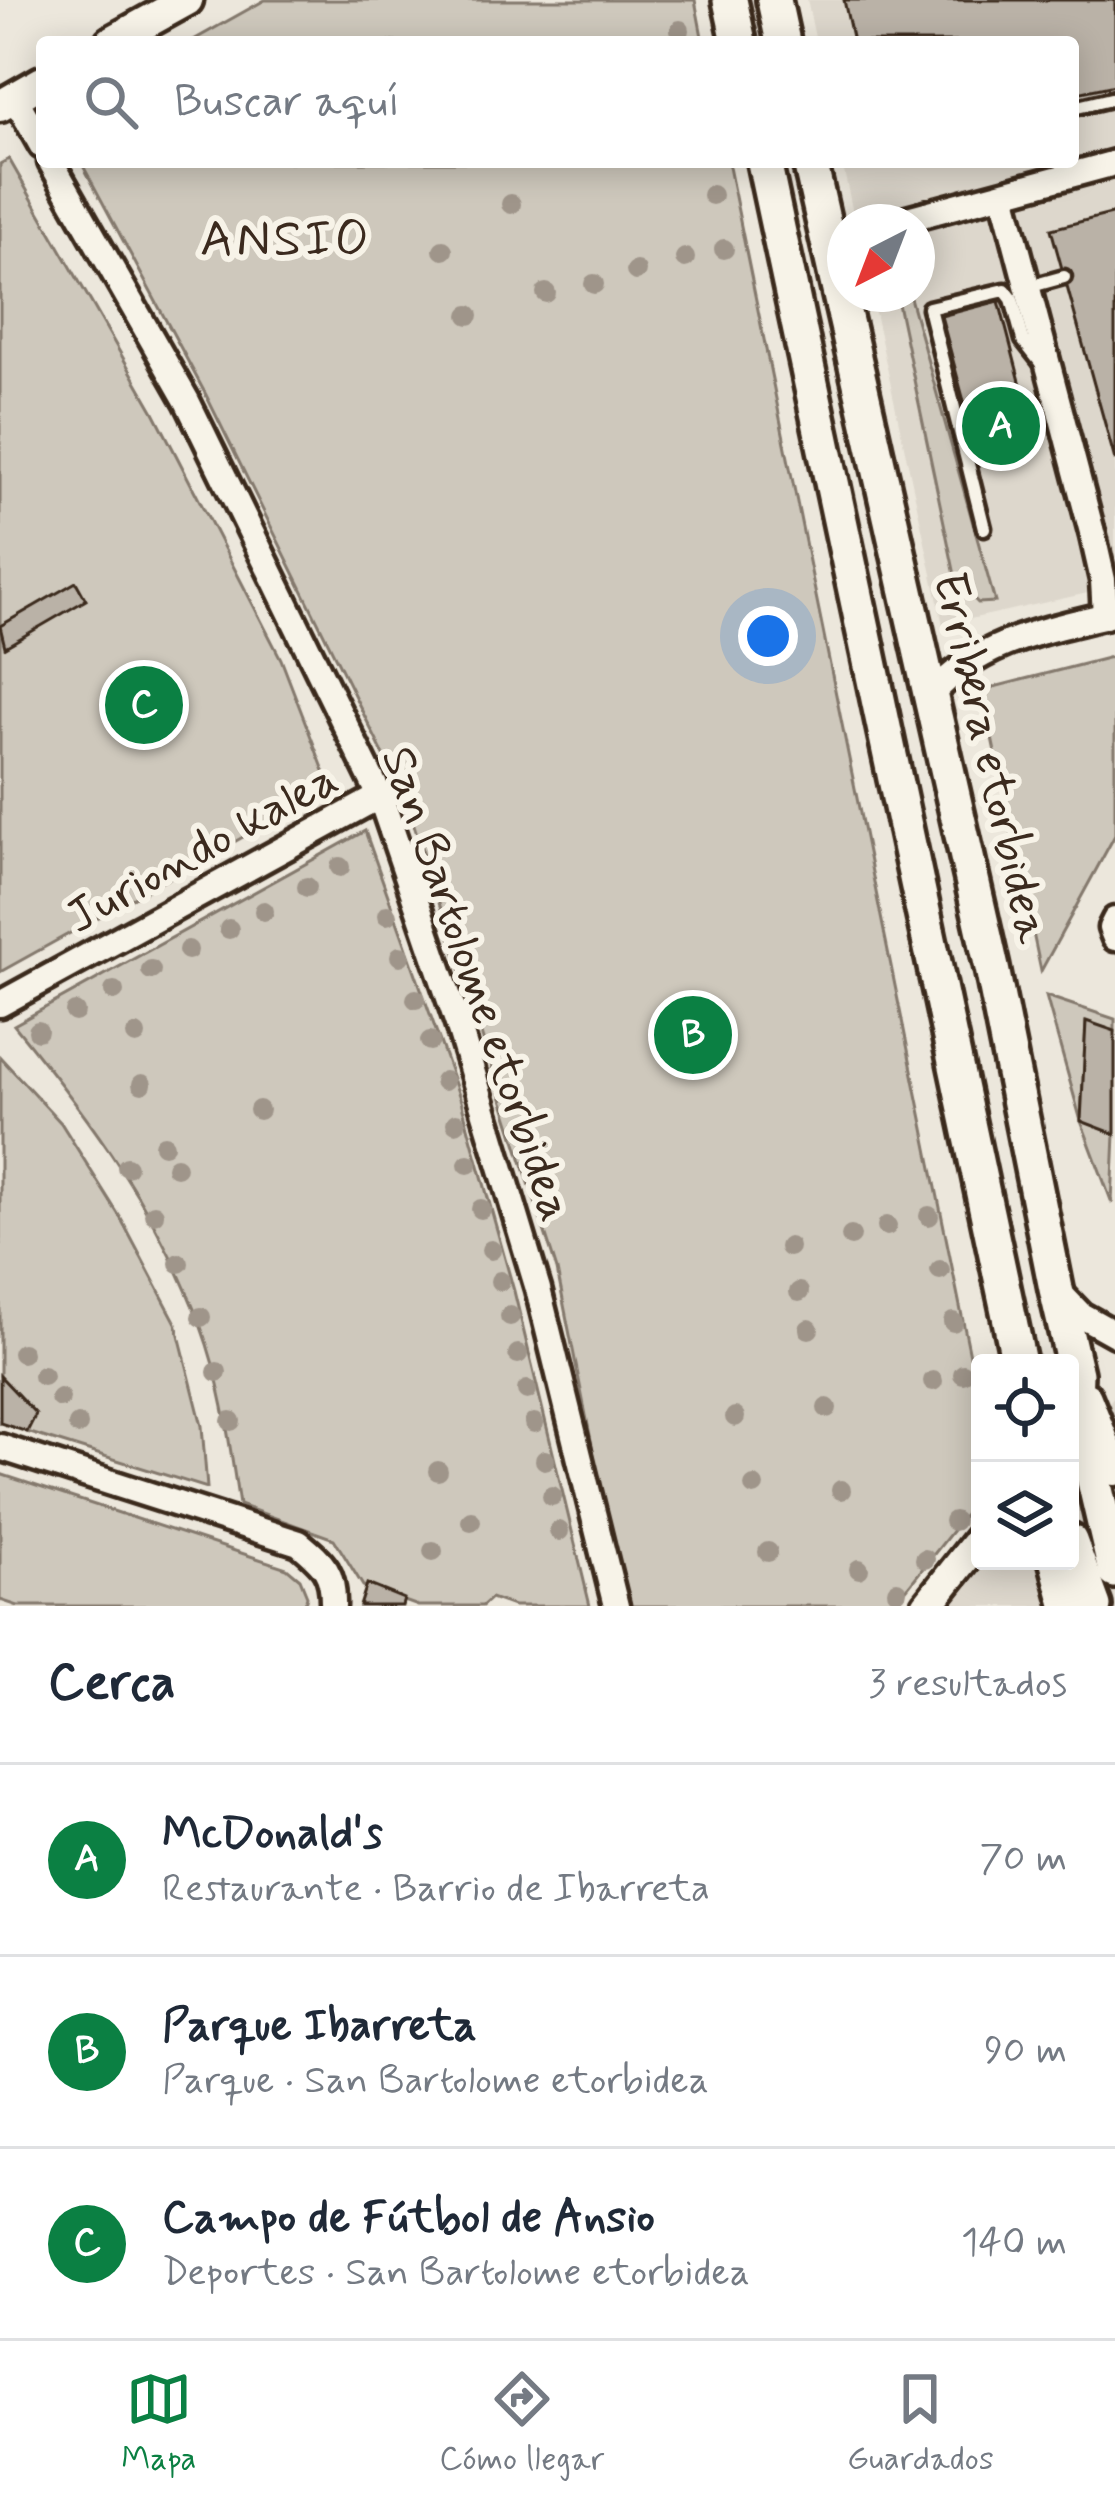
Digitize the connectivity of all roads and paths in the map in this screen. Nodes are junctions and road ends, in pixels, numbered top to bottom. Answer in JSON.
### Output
{"nodes":[{"id":1,"x":187,"y":0,"type":"edge"},
{"id":2,"x":730,"y":0,"type":"edge"},
{"id":3,"x":774,"y":0,"type":"edge"},
{"id":4,"x":122,"y":36,"type":"edge"},
{"id":5,"x":738,"y":36,"type":"edge"},
{"id":6,"x":782,"y":36,"type":"edge"},
{"id":7,"x":36,"y":85,"type":"edge"},
{"id":8,"x":1115,"y":98,"type":"edge"},
{"id":9,"x":7,"y":102,"type":"edge"},
{"id":10,"x":1079,"y":107,"type":"edge"},
{"id":11,"x":36,"y":138,"type":"edge"},
{"id":12,"x":1115,"y":163,"type":"edge"},
{"id":13,"x":1079,"y":167,"type":"edge"},
{"id":14,"x":54,"y":168,"type":"edge"},
{"id":15,"x":765,"y":168,"type":"edge"},
{"id":16,"x":812,"y":168,"type":"edge"},
{"id":17,"x":1049,"y":171,"type":"edge"},
{"id":18,"x":1003,"y":194,"type":"junction"},
{"id":19,"x":827,"y":204,"type":"edge"},
{"id":20,"x":935,"y":212,"type":"edge"},
{"id":21,"x":1064,"y":277,"type":"dead end"},
{"id":22,"x":1027,"y":287,"type":"junction"},
{"id":23,"x":852,"y":312,"type":"edge"},
{"id":24,"x":1050,"y":374,"type":"junction"},
{"id":25,"x":984,"y":528,"type":"dead end"},
{"id":26,"x":1110,"y":614,"type":"edge"},
{"id":27,"x":930,"y":696,"type":"junction"},
{"id":28,"x":380,"y":796,"type":"junction"},
{"id":29,"x":1115,"y":920,"type":"edge"},
{"id":30,"x":1115,"y":938,"type":"edge"},
{"id":31,"x":0,"y":1004,"type":"edge"},
{"id":32,"x":1056,"y":1289,"type":"junction"},
{"id":33,"x":1115,"y":1334,"type":"edge"},
{"id":34,"x":1017,"y":1354,"type":"edge"},
{"id":35,"x":1071,"y":1354,"type":"edge"},
{"id":36,"x":1079,"y":1381,"type":"edge"},
{"id":37,"x":1079,"y":1417,"type":"edge"},
{"id":38,"x":0,"y":1447,"type":"edge"},
{"id":39,"x":1115,"y":1470,"type":"edge"},
{"id":40,"x":971,"y":1553,"type":"edge"},
{"id":41,"x":1079,"y":1565,"type":"edge"},
{"id":42,"x":1057,"y":1570,"type":"edge"},
{"id":43,"x":1115,"y":1570,"type":"edge"},
{"id":44,"x":333,"y":1606,"type":"edge"},
{"id":45,"x":616,"y":1606,"type":"edge"},
{"id":46,"x":927,"y":1606,"type":"edge"},
{"id":47,"x":1066,"y":1606,"type":"edge"},
{"id":48,"x":1094,"y":1606,"type":"edge"}],
"edges":[{"from":1,"to":4,"type":"street"},
{"from":2,"to":5,"type":"main road"},
{"from":3,"to":6,"type":"main road"},
{"from":7,"to":9,"type":"street"},
{"from":8,"to":10,"type":"lane"},
{"from":9,"to":11,"type":"street"},
{"from":12,"to":13,"type":"street"},
{"from":14,"to":28,"type":"street","name":"San Bartolome etorbidea"},
{"from":15,"to":34,"type":"main road","name":"Erribera etorbidea"},
{"from":16,"to":19,"type":"main road","name":"Erribera etorbidea"},
{"from":17,"to":18,"type":"street"},
{"from":18,"to":20,"type":"street"},
{"from":18,"to":22,"type":"street"},
{"from":21,"to":22,"type":"lane"},
{"from":22,"to":24,"type":"street"},
{"from":23,"to":27,"type":"main road","name":"Erribera etorbidea"},
{"from":24,"to":25,"type":"lane"},
{"from":24,"to":26,"type":"street"},
{"from":26,"to":27,"type":"street"},
{"from":27,"to":32,"type":"main road","name":"Erribera etorbidea"},
{"from":28,"to":31,"type":"street","name":"Juriondo kalea"},
{"from":28,"to":45,"type":"street","name":"San Bartolome etorbidea"},
{"from":29,"to":30,"type":"street"},
{"from":32,"to":33,"type":"street"},
{"from":32,"to":35,"type":"main road","name":"Erribera etorbidea"},
{"from":36,"to":39,"type":"street","name":"Erribera etorbidea"},
{"from":37,"to":43,"type":"main road","name":"Erribera etorbidea"},
{"from":38,"to":44,"type":"street"},
{"from":40,"to":46,"type":"street"},
{"from":41,"to":48,"type":"main road"},
{"from":42,"to":47,"type":"street"}]}
